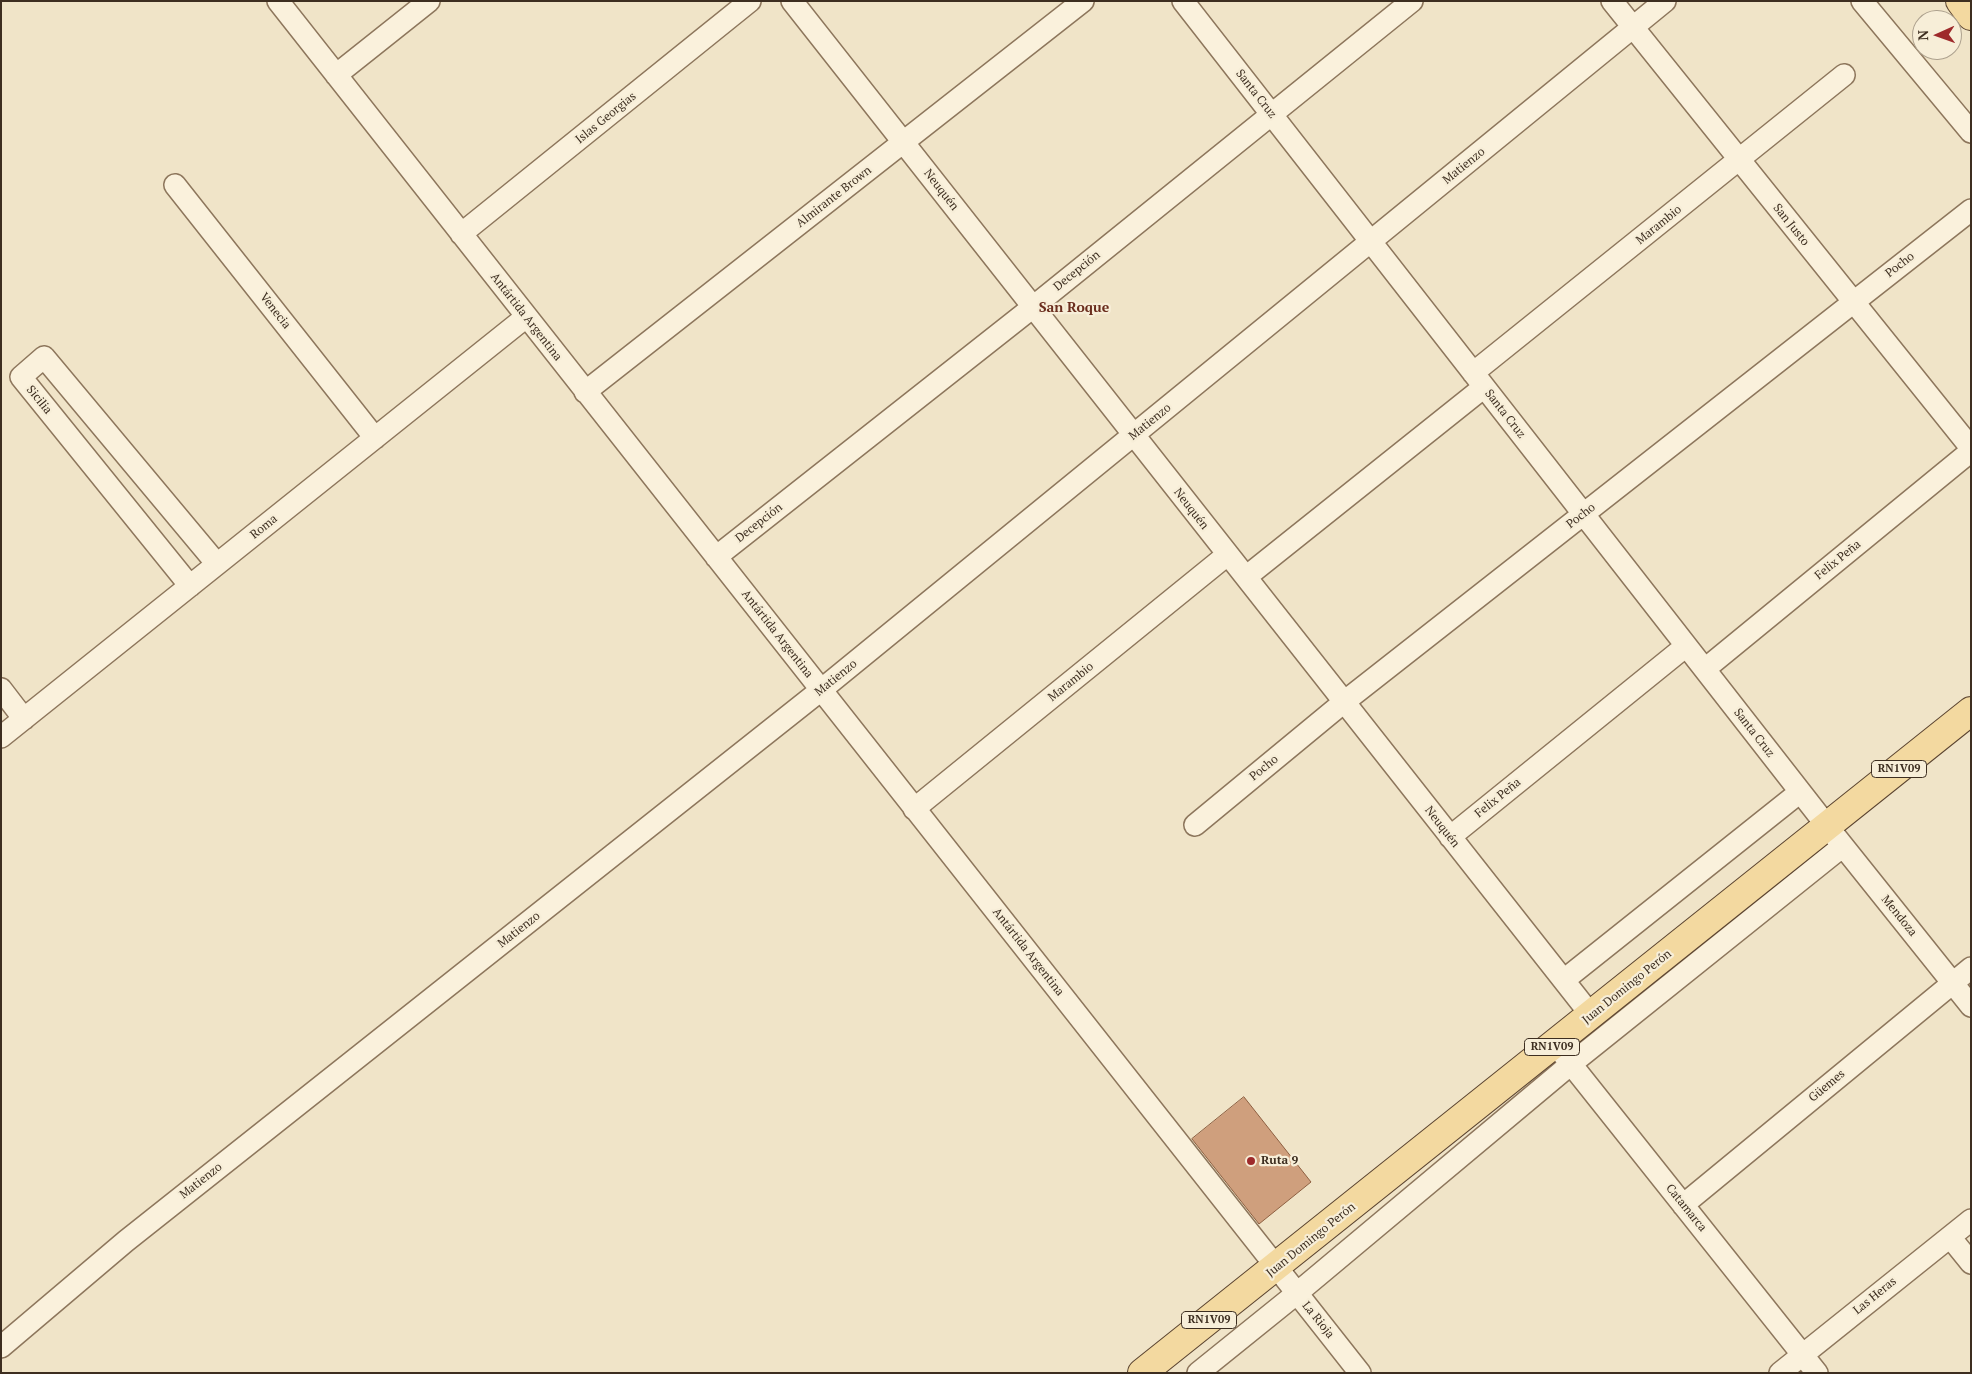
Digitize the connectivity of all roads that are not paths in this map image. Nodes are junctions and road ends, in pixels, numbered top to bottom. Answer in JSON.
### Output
{"nodes":[{"id":1,"x":278,"y":1,"type":"edge"},
{"id":2,"x":429,"y":1,"type":"edge"},
{"id":3,"x":750,"y":1,"type":"edge"},
{"id":4,"x":792,"y":1,"type":"edge"},
{"id":5,"x":1083,"y":1,"type":"edge"},
{"id":6,"x":1182,"y":1,"type":"edge"},
{"id":7,"x":1412,"y":1,"type":"edge"},
{"id":8,"x":1612,"y":1,"type":"edge"},
{"id":9,"x":1665,"y":1,"type":"edge"},
{"id":10,"x":1862,"y":1,"type":"edge"},
{"id":11,"x":1960,"y":1,"type":"edge"},
{"id":12,"x":1971,"y":16,"type":"edge"},
{"id":13,"x":1632,"y":28,"type":"junction"},
{"id":14,"x":336,"y":75,"type":"junction"},
{"id":15,"x":1844,"y":75,"type":"dead end"},
{"id":16,"x":1272,"y":115,"type":"junction"},
{"id":17,"x":1971,"y":132,"type":"edge"},
{"id":18,"x":904,"y":143,"type":"junction"},
{"id":19,"x":1739,"y":160,"type":"junction"},
{"id":20,"x":175,"y":185,"type":"dead end"},
{"id":21,"x":1971,"y":210,"type":"edge"},
{"id":22,"x":461,"y":234,"type":"junction"},
{"id":23,"x":1371,"y":242,"type":"junction"},
{"id":24,"x":1853,"y":302,"type":"junction"},
{"id":25,"x":1033,"y":307,"type":"junction"},
{"id":26,"x":526,"y":316,"type":"junction"},
{"id":27,"x":1479,"y":380,"type":"junction"},
{"id":28,"x":585,"y":392,"type":"junction"},
{"id":29,"x":1134,"y":435,"type":"junction"},
{"id":30,"x":375,"y":438,"type":"junction"},
{"id":31,"x":1971,"y":449,"type":"edge"},
{"id":32,"x":1583,"y":514,"type":"junction"},
{"id":33,"x":1227,"y":555,"type":"junction"},
{"id":34,"x":716,"y":557,"type":"junction"},
{"id":35,"x":217,"y":564,"type":"junction"},
{"id":36,"x":1246,"y":577,"type":"junction"},
{"id":37,"x":190,"y":586,"type":"junction"},
{"id":38,"x":1686,"y":646,"type":"junction"},
{"id":39,"x":1705,"y":670,"type":"junction"},
{"id":40,"x":1,"y":689,"type":"edge"},
{"id":41,"x":821,"y":690,"type":"junction"},
{"id":42,"x":1344,"y":702,"type":"junction"},
{"id":43,"x":1971,"y":711,"type":"edge"},
{"id":44,"x":24,"y":719,"type":"junction"},
{"id":45,"x":1,"y":738,"type":"edge"},
{"id":46,"x":1800,"y":792,"type":"junction"},
{"id":47,"x":914,"y":808,"type":"junction"},
{"id":48,"x":1195,"y":825,"type":"dead end"},
{"id":49,"x":1835,"y":836,"type":"junction"},
{"id":50,"x":1450,"y":837,"type":"junction"},
{"id":51,"x":1971,"y":968,"type":"edge"},
{"id":52,"x":1564,"y":980,"type":"junction"},
{"id":53,"x":1952,"y":983,"type":"junction"},
{"id":54,"x":1971,"y":1006,"type":"edge"},
{"id":55,"x":1591,"y":1016,"type":"junction"},
{"id":56,"x":1563,"y":1054,"type":"junction"},
{"id":57,"x":1683,"y":1205,"type":"junction"},
{"id":58,"x":1971,"y":1220,"type":"edge"},
{"id":59,"x":1950,"y":1237,"type":"junction"},
{"id":60,"x":1971,"y":1263,"type":"edge"},
{"id":61,"x":1276,"y":1267,"type":"junction"},
{"id":62,"x":1296,"y":1294,"type":"junction"},
{"id":63,"x":1,"y":1347,"type":"edge"},
{"id":64,"x":1803,"y":1354,"type":"junction"},
{"id":65,"x":1142,"y":1373,"type":"edge"},
{"id":66,"x":1198,"y":1373,"type":"edge"},
{"id":67,"x":1360,"y":1373,"type":"edge"},
{"id":68,"x":1780,"y":1373,"type":"edge"},
{"id":69,"x":1817,"y":1373,"type":"edge"}],
"edges":[{"from":1,"to":14,"type":"street","name":"Antártida Argentina"},
{"from":2,"to":14,"type":"street"},
{"from":3,"to":22,"type":"street","name":"Islas Georgias"},
{"from":4,"to":18,"type":"street","name":"Neuquén"},
{"from":5,"to":18,"type":"street","name":"Almirante Brown"},
{"from":6,"to":16,"type":"street","name":"Santa Cruz"},
{"from":7,"to":16,"type":"street","name":"Decepción"},
{"from":8,"to":13,"type":"street","name":"San Justo"},
{"from":9,"to":13,"type":"street","name":"Matienzo"},
{"from":10,"to":17,"type":"street"},
{"from":11,"to":12,"type":"main road"},
{"from":13,"to":19,"type":"street","name":"San Justo"},
{"from":13,"to":23,"type":"street","name":"Matienzo"},
{"from":14,"to":22,"type":"street","name":"Antártida Argentina"},
{"from":15,"to":19,"type":"street","name":"Marambio"},
{"from":16,"to":23,"type":"street","name":"Santa Cruz"},
{"from":16,"to":25,"type":"street","name":"Decepción"},
{"from":18,"to":25,"type":"street","name":"Neuquén"},
{"from":18,"to":28,"type":"street","name":"Almirante Brown"},
{"from":19,"to":24,"type":"street","name":"San Justo"},
{"from":19,"to":27,"type":"street","name":"Marambio"},
{"from":20,"to":30,"type":"street","name":"Venecia"},
{"from":21,"to":24,"type":"street","name":"Pocho"},
{"from":22,"to":26,"type":"street","name":"Antártida Argentina"},
{"from":23,"to":27,"type":"street","name":"Santa Cruz"},
{"from":23,"to":29,"type":"street","name":"Matienzo"},
{"from":24,"to":31,"type":"street","name":"San Justo"},
{"from":24,"to":32,"type":"street","name":"Pocho"},
{"from":25,"to":29,"type":"street","name":"Neuquén"},
{"from":25,"to":34,"type":"street","name":"Decepción"},
{"from":26,"to":28,"type":"street","name":"Antártida Argentina"},
{"from":26,"to":30,"type":"street","name":"Roma"},
{"from":27,"to":32,"type":"street","name":"Santa Cruz"},
{"from":27,"to":36,"type":"street","name":"Marambio"},
{"from":28,"to":34,"type":"street","name":"Antártida Argentina"},
{"from":29,"to":33,"type":"street","name":"Neuquén"},
{"from":29,"to":41,"type":"street","name":"Matienzo"},
{"from":30,"to":35,"type":"street","name":"Roma"},
{"from":31,"to":39,"type":"street","name":"Felix Peña"},
{"from":32,"to":38,"type":"street","name":"Santa Cruz"},
{"from":32,"to":42,"type":"street","name":"Pocho"},
{"from":33,"to":36,"type":"street","name":"Neuquén"},
{"from":33,"to":47,"type":"street","name":"Marambio"},
{"from":34,"to":41,"type":"street","name":"Antártida Argentina"},
{"from":35,"to":37,"type":"street","name":"Roma"},
{"from":35,"to":37,"type":"street","name":"Sicilia"},
{"from":36,"to":42,"type":"street","name":"Neuquén"},
{"from":37,"to":44,"type":"street","name":"Roma"},
{"from":38,"to":39,"type":"street","name":"Santa Cruz"},
{"from":38,"to":50,"type":"street","name":"Felix Peña"},
{"from":39,"to":46,"type":"street","name":"Santa Cruz"},
{"from":40,"to":44,"type":"street"},
{"from":41,"to":47,"type":"street","name":"Antártida Argentina"},
{"from":41,"to":63,"type":"street","name":"Matienzo"},
{"from":42,"to":48,"type":"street","name":"Pocho"},
{"from":42,"to":50,"type":"street","name":"Neuquén"},
{"from":43,"to":49,"type":"main road","name":"Juan Domingo Perón","number":"RN1V09"},
{"from":44,"to":45,"type":"street","name":"Roma"},
{"from":46,"to":49,"type":"street","name":"Santa Cruz"},
{"from":46,"to":52,"type":"street"},
{"from":47,"to":61,"type":"street","name":"Antártida Argentina"},
{"from":49,"to":53,"type":"street","name":"Mendoza"},
{"from":49,"to":55,"type":"main road","name":"Juan Domingo Perón","number":"RN1V09"},
{"from":49,"to":56,"type":"street","name":"Juan Domingo Perón"},
{"from":50,"to":52,"type":"street","name":"Neuquén"},
{"from":51,"to":53,"type":"street","name":"Güemes"},
{"from":52,"to":55,"type":"street","name":"Neuquén"},
{"from":53,"to":54,"type":"street","name":"Mendoza"},
{"from":53,"to":57,"type":"street","name":"Güemes"},
{"from":55,"to":56,"type":"main road","name":"Juan Domingo Perón","number":"RN1V09"},
{"from":56,"to":57,"type":"street","name":"Catamarca"},
{"from":56,"to":61,"type":"main road","name":"Juan Domingo Perón","number":"RN1V09"},
{"from":56,"to":62,"type":"street","name":"Juan Domingo Perón"},
{"from":57,"to":64,"type":"street","name":"Catamarca"},
{"from":58,"to":59,"type":"street","name":"Las Heras"},
{"from":59,"to":60,"type":"street"},
{"from":59,"to":64,"type":"street","name":"Las Heras"},
{"from":61,"to":62,"type":"street","name":"La Rioja"},
{"from":61,"to":65,"type":"main road","name":"Juan Domingo Perón","number":"RN1V09"},
{"from":62,"to":66,"type":"street","name":"Juan Domingo Perón"},
{"from":62,"to":67,"type":"street","name":"La Rioja"},
{"from":64,"to":68,"type":"street","name":"Las Heras"},
{"from":64,"to":69,"type":"street","name":"Catamarca"}]}
